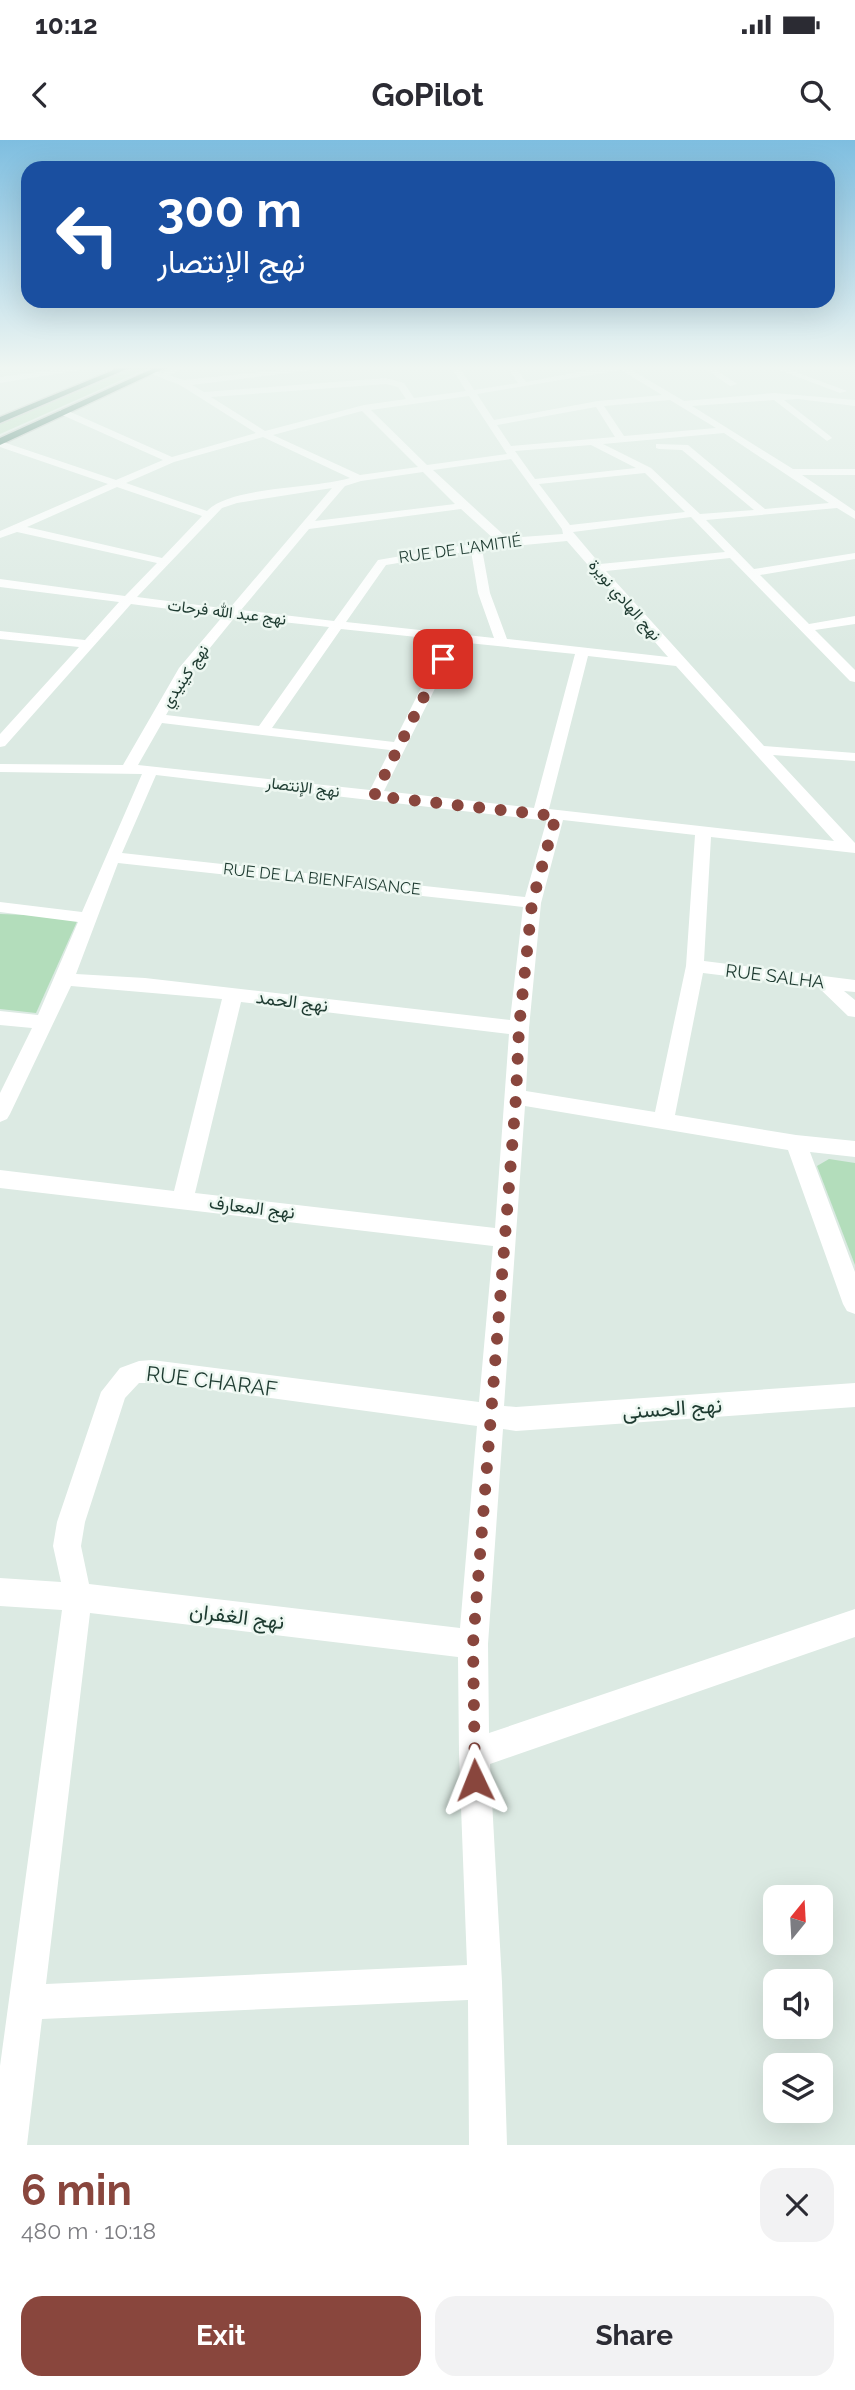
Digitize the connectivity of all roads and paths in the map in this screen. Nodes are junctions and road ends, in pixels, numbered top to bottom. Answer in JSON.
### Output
{"nodes":[{"id":1,"x":43,"y":459,"type":"edge"},
{"id":2,"x":168,"y":459,"type":"edge"},
{"id":3,"x":176,"y":459,"type":"edge"},
{"id":4,"x":317,"y":459,"type":"edge"},
{"id":5,"x":416,"y":459,"type":"edge"},
{"id":6,"x":479,"y":459,"type":"edge"},
{"id":7,"x":515,"y":459,"type":"edge"},
{"id":8,"x":624,"y":459,"type":"edge"},
{"id":9,"x":699,"y":459,"type":"edge"},
{"id":10,"x":771,"y":459,"type":"edge"},
{"id":11,"x":171,"y":460,"type":"junction"},
{"id":12,"x":426,"y":468,"type":"junction"},
{"id":13,"x":647,"y":470,"type":"junction"},
{"id":14,"x":792,"y":472,"type":"junction"},
{"id":15,"x":855,"y":472,"type":"edge"},
{"id":16,"x":359,"y":478,"type":"junction"},
{"id":17,"x":531,"y":482,"type":"junction"},
{"id":18,"x":113,"y":484,"type":"junction"},
{"id":19,"x":341,"y":484,"type":"junction"},
{"id":20,"x":839,"y":505,"type":"junction"},
{"id":21,"x":463,"y":506,"type":"junction"},
{"id":22,"x":762,"y":512,"type":"junction"},
{"id":23,"x":209,"y":514,"type":"junction"},
{"id":24,"x":694,"y":516,"type":"junction"},
{"id":25,"x":855,"y":516,"type":"edge"},
{"id":26,"x":305,"y":526,"type":"junction"},
{"id":27,"x":16,"y":528,"type":"junction"},
{"id":28,"x":568,"y":533,"type":"junction"},
{"id":29,"x":0,"y":535,"type":"edge"},
{"id":30,"x":504,"y":542,"type":"junction"},
{"id":31,"x":475,"y":548,"type":"junction"},
{"id":32,"x":735,"y":554,"type":"junction"},
{"id":33,"x":855,"y":556,"type":"edge"},
{"id":34,"x":166,"y":562,"type":"junction"},
{"id":35,"x":597,"y":568,"type":"junction"},
{"id":36,"x":751,"y":573,"type":"junction"},
{"id":37,"x":0,"y":583,"type":"edge"},
{"id":38,"x":128,"y":600,"type":"junction"},
{"id":39,"x":232,"y":613,"type":"junction"},
{"id":40,"x":855,"y":620,"type":"edge"},
{"id":41,"x":335,"y":624,"type":"junction"},
{"id":42,"x":807,"y":628,"type":"junction"},
{"id":43,"x":0,"y":635,"type":"edge"},
{"id":44,"x":454,"y":636,"type":"junction"},
{"id":45,"x":502,"y":643,"type":"junction"},
{"id":46,"x":88,"y":644,"type":"junction"},
{"id":47,"x":582,"y":652,"type":"junction"},
{"id":48,"x":680,"y":662,"type":"junction"},
{"id":49,"x":855,"y":678,"type":"edge"},
{"id":50,"x":157,"y":718,"type":"junction"},
{"id":51,"x":263,"y":730,"type":"junction"},
{"id":52,"x":0,"y":743,"type":"edge"},
{"id":53,"x":398,"y":747,"type":"junction"},
{"id":54,"x":758,"y":750,"type":"junction"},
{"id":55,"x":855,"y":757,"type":"edge"},
{"id":56,"x":7,"y":768,"type":"edge"},
{"id":57,"x":128,"y":769,"type":"junction"},
{"id":58,"x":151,"y":769,"type":"junction"},
{"id":59,"x":0,"y":788,"type":"edge"},
{"id":60,"x":374,"y":796,"type":"junction"},
{"id":61,"x":548,"y":815,"type":"junction"},
{"id":62,"x":703,"y":833,"type":"junction"},
{"id":63,"x":852,"y":848,"type":"edge"},
{"id":64,"x":113,"y":857,"type":"junction"},
{"id":65,"x":532,"y":903,"type":"junction"},
{"id":66,"x":0,"y":907,"type":"edge"},
{"id":67,"x":88,"y":918,"type":"junction"},
{"id":68,"x":695,"y":966,"type":"junction"},
{"id":69,"x":65,"y":979,"type":"junction"},
{"id":70,"x":823,"y":982,"type":"junction"},
{"id":71,"x":855,"y":985,"type":"edge"},
{"id":72,"x":233,"y":994,"type":"junction"},
{"id":73,"x":855,"y":1011,"type":"edge"},
{"id":74,"x":0,"y":1017,"type":"edge"},
{"id":75,"x":44,"y":1022,"type":"junction"},
{"id":76,"x":519,"y":1028,"type":"junction"},
{"id":77,"x":516,"y":1097,"type":"junction"},
{"id":78,"x":0,"y":1114,"type":"edge"},
{"id":79,"x":663,"y":1122,"type":"junction"},
{"id":80,"x":796,"y":1143,"type":"junction"},
{"id":81,"x":855,"y":1149,"type":"edge"},
{"id":82,"x":0,"y":1179,"type":"edge"},
{"id":83,"x":183,"y":1199,"type":"junction"},
{"id":84,"x":505,"y":1237,"type":"junction"},
{"id":85,"x":855,"y":1304,"type":"edge"},
{"id":86,"x":855,"y":1395,"type":"edge"},
{"id":87,"x":489,"y":1417,"type":"junction"},
{"id":88,"x":0,"y":1592,"type":"edge"},
{"id":89,"x":78,"y":1597,"type":"junction"},
{"id":90,"x":855,"y":1623,"type":"edge"},
{"id":91,"x":473,"y":1644,"type":"junction"},
{"id":92,"x":474,"y":1754,"type":"junction"},
{"id":93,"x":485,"y":1982,"type":"junction"},
{"id":94,"x":27,"y":2002,"type":"junction"},
{"id":95,"x":8,"y":2145,"type":"edge"},
{"id":96,"x":488,"y":2145,"type":"edge"}],
"edges":[{"from":1,"to":18,"type":"street"},
{"from":2,"to":11,"type":"street"},
{"from":3,"to":11,"type":"street"},
{"from":4,"to":16,"type":"street"},
{"from":5,"to":12,"type":"street"},
{"from":6,"to":12,"type":"street"},
{"from":7,"to":17,"type":"street","name":"نهج الهادي نويرة"},
{"from":8,"to":13,"type":"street"},
{"from":9,"to":22,"type":"street"},
{"from":10,"to":14,"type":"street"},
{"from":11,"to":18,"type":"street"},
{"from":12,"to":16,"type":"street"},
{"from":12,"to":21,"type":"street"},
{"from":13,"to":17,"type":"street"},
{"from":13,"to":24,"type":"street"},
{"from":14,"to":15,"type":"street"},
{"from":14,"to":20,"type":"street"},
{"from":16,"to":19,"type":"street"},
{"from":17,"to":28,"type":"street","name":"نهج الهادي نويرة"},
{"from":18,"to":23,"type":"street"},
{"from":18,"to":27,"type":"street"},
{"from":19,"to":23,"type":"street"},
{"from":19,"to":26,"type":"street","name":"نهج كينيدي"},
{"from":20,"to":22,"type":"street","name":"RUE DE L'AMITIÉ"},
{"from":20,"to":25,"type":"street"},
{"from":21,"to":26,"type":"street"},
{"from":21,"to":30,"type":"street"},
{"from":22,"to":24,"type":"street","name":"RUE DE L'AMITIÉ"},
{"from":23,"to":34,"type":"street"},
{"from":24,"to":28,"type":"street","name":"RUE DE L'AMITIÉ"},
{"from":24,"to":32,"type":"street"},
{"from":26,"to":39,"type":"street","name":"نهج كينيدي"},
{"from":27,"to":29,"type":"street"},
{"from":27,"to":34,"type":"street"},
{"from":28,"to":30,"type":"street","name":"RUE DE L'AMITIÉ"},
{"from":28,"to":35,"type":"street","name":"نهج الهادي نويرة"},
{"from":30,"to":31,"type":"street","name":"RUE DE L'AMITIÉ"},
{"from":31,"to":41,"type":"street","name":"RUE DE L'AMITIÉ"},
{"from":31,"to":45,"type":"street"},
{"from":32,"to":35,"type":"street"},
{"from":32,"to":36,"type":"street"},
{"from":33,"to":36,"type":"street"},
{"from":34,"to":38,"type":"street"},
{"from":35,"to":48,"type":"street","name":"نهج الهادي نويرة"},
{"from":36,"to":42,"type":"street"},
{"from":37,"to":38,"type":"street","name":"نهج عبد الله فرحات"},
{"from":38,"to":39,"type":"street","name":"نهج عبد الله فرحات"},
{"from":38,"to":46,"type":"street"},
{"from":39,"to":41,"type":"street","name":"نهج عبد الله فرحات"},
{"from":39,"to":50,"type":"street","name":"نهج كينيدي"},
{"from":40,"to":42,"type":"street"},
{"from":41,"to":44,"type":"street","name":"نهج عبد الله فرحات"},
{"from":41,"to":51,"type":"street","name":"RUE DE L'AMITIÉ"},
{"from":42,"to":49,"type":"street"},
{"from":43,"to":46,"type":"street"},
{"from":44,"to":45,"type":"street","name":"نهج عبد الله فرحات"},
{"from":44,"to":53,"type":"street"},
{"from":45,"to":47,"type":"street","name":"نهج عبد الله فرحات"},
{"from":46,"to":52,"type":"street"},
{"from":47,"to":48,"type":"street","name":"نهج عبد الله فرحات"},
{"from":47,"to":61,"type":"street"},
{"from":48,"to":54,"type":"street","name":"نهج الهادي نويرة"},
{"from":50,"to":51,"type":"street"},
{"from":50,"to":57,"type":"street","name":"نهج كينيدي"},
{"from":51,"to":53,"type":"street"},
{"from":53,"to":60,"type":"street"},
{"from":54,"to":55,"type":"street"},
{"from":54,"to":63,"type":"street"},
{"from":56,"to":57,"type":"street","name":"نهج الإنتصار"},
{"from":56,"to":59,"type":"street"},
{"from":57,"to":58,"type":"street","name":"نهج الإنتصار"},
{"from":58,"to":60,"type":"street","name":"نهج الإنتصار"},
{"from":58,"to":64,"type":"street"},
{"from":60,"to":61,"type":"street","name":"نهج الإنتصار"},
{"from":61,"to":62,"type":"street","name":"نهج الإنتصار"},
{"from":61,"to":65,"type":"street"},
{"from":62,"to":63,"type":"street","name":"نهج الإنتصار"},
{"from":62,"to":68,"type":"street"},
{"from":64,"to":65,"type":"street","name":"RUE DE LA BIENFAISANCE"},
{"from":64,"to":67,"type":"street"},
{"from":65,"to":76,"type":"street"},
{"from":66,"to":67,"type":"street"},
{"from":67,"to":69,"type":"street"},
{"from":68,"to":70,"type":"street","name":"RUE SALHA"},
{"from":68,"to":79,"type":"street"},
{"from":69,"to":72,"type":"street","name":"نهج الحمد"},
{"from":69,"to":75,"type":"street"},
{"from":70,"to":71,"type":"street","name":"RUE SALHA"},
{"from":70,"to":73,"type":"street"},
{"from":72,"to":76,"type":"street","name":"نهج الحمد"},
{"from":72,"to":83,"type":"street"},
{"from":74,"to":75,"type":"street"},
{"from":75,"to":78,"type":"street"},
{"from":76,"to":77,"type":"street"},
{"from":77,"to":79,"type":"street"},
{"from":77,"to":84,"type":"street"},
{"from":79,"to":80,"type":"street"},
{"from":80,"to":81,"type":"street"},
{"from":80,"to":85,"type":"street"},
{"from":82,"to":83,"type":"street","name":"نهج المعارف"},
{"from":83,"to":84,"type":"street","name":"نهج المعارف"},
{"from":84,"to":87,"type":"street"},
{"from":86,"to":87,"type":"street","name":"نهج الحسنى"},
{"from":87,"to":89,"type":"street","name":"RUE CHARAF"},
{"from":87,"to":91,"type":"street"},
{"from":88,"to":89,"type":"street","name":"نهج الغفران"},
{"from":89,"to":91,"type":"street","name":"نهج الغفران"},
{"from":89,"to":94,"type":"street","name":"RUE CHARAF"},
{"from":90,"to":92,"type":"street"},
{"from":91,"to":92,"type":"street"},
{"from":92,"to":93,"type":"street"},
{"from":93,"to":94,"type":"street"},
{"from":93,"to":96,"type":"street"},
{"from":94,"to":95,"type":"street","name":"RUE CHARAF"}]}
